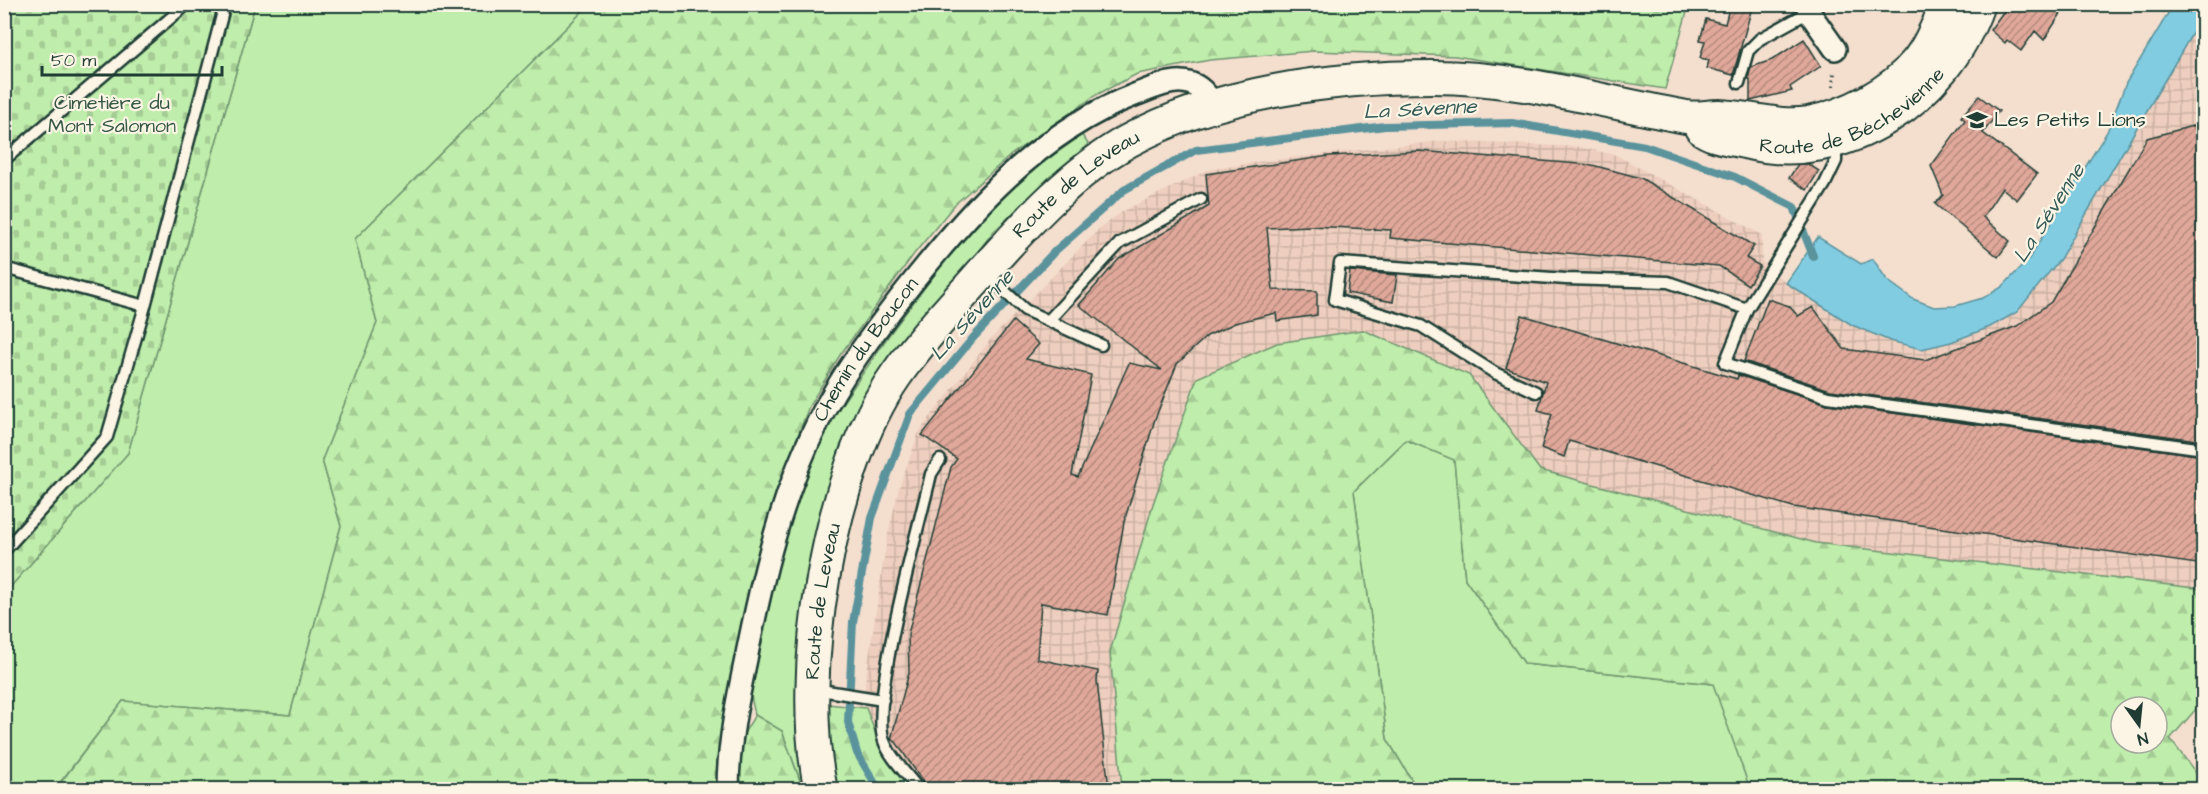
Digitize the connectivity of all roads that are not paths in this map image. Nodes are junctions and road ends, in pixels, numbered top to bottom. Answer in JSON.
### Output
{"nodes":[{"id":1,"x":187,"y":4,"type":"edge"},
{"id":2,"x":225,"y":4,"type":"edge"},
{"id":3,"x":1947,"y":4,"type":"edge"},
{"id":4,"x":1978,"y":4,"type":"edge"},
{"id":5,"x":1808,"y":8,"type":"edge"},
{"id":6,"x":1835,"y":49,"type":"road end"},
{"id":7,"x":1739,"y":84,"type":"dead end"},
{"id":8,"x":1213,"y":105,"type":"junction"},
{"id":9,"x":1680,"y":116,"type":"joint"},
{"id":10,"x":1833,"y":128,"type":"junction"},
{"id":11,"x":4,"y":160,"type":"edge"},
{"id":12,"x":1202,"y":199,"type":"dead end"},
{"id":13,"x":4,"y":268,"type":"edge"},
{"id":14,"x":993,"y":280,"type":"junction"},
{"id":15,"x":145,"y":306,"type":"junction"},
{"id":16,"x":1747,"y":309,"type":"junction"},
{"id":17,"x":1049,"y":320,"type":"junction"},
{"id":18,"x":1101,"y":345,"type":"dead end"},
{"id":19,"x":1536,"y":392,"type":"dead end"},
{"id":20,"x":2204,"y":449,"type":"edge"},
{"id":21,"x":940,"y":460,"type":"dead end"},
{"id":22,"x":4,"y":551,"type":"edge"},
{"id":23,"x":821,"y":690,"type":"junction"},
{"id":24,"x":883,"y":700,"type":"junction"},
{"id":25,"x":728,"y":789,"type":"edge"},
{"id":26,"x":821,"y":789,"type":"edge"},
{"id":27,"x":919,"y":789,"type":"edge"}],
"edges":[{"from":1,"to":11,"type":"lane"},
{"from":2,"to":15,"type":"lane"},
{"from":3,"to":10,"type":"street","name":"Route de Béchevienne"},
{"from":4,"to":10,"type":"street","name":"Route de Béchevienne"},
{"from":5,"to":6,"type":"street"},
{"from":5,"to":7,"type":"lane"},
{"from":8,"to":9,"type":"street","name":"Route de Leveau"},
{"from":8,"to":14,"type":"street","name":"Route de Leveau"},
{"from":8,"to":25,"type":"street","name":"Chemin du Boucon"},
{"from":9,"to":10,"type":"street","name":"Route de Béchevienne"},
{"from":10,"to":16,"type":"lane"},
{"from":12,"to":17,"type":"lane"},
{"from":13,"to":15,"type":"lane"},
{"from":14,"to":17,"type":"lane"},
{"from":14,"to":23,"type":"street","name":"Route de Leveau"},
{"from":15,"to":22,"type":"lane"},
{"from":16,"to":19,"type":"lane"},
{"from":16,"to":20,"type":"lane"},
{"from":17,"to":18,"type":"lane"},
{"from":21,"to":24,"type":"lane"},
{"from":23,"to":24,"type":"lane"},
{"from":23,"to":26,"type":"street","name":"Route de Leveau"},
{"from":24,"to":27,"type":"lane"}]}
